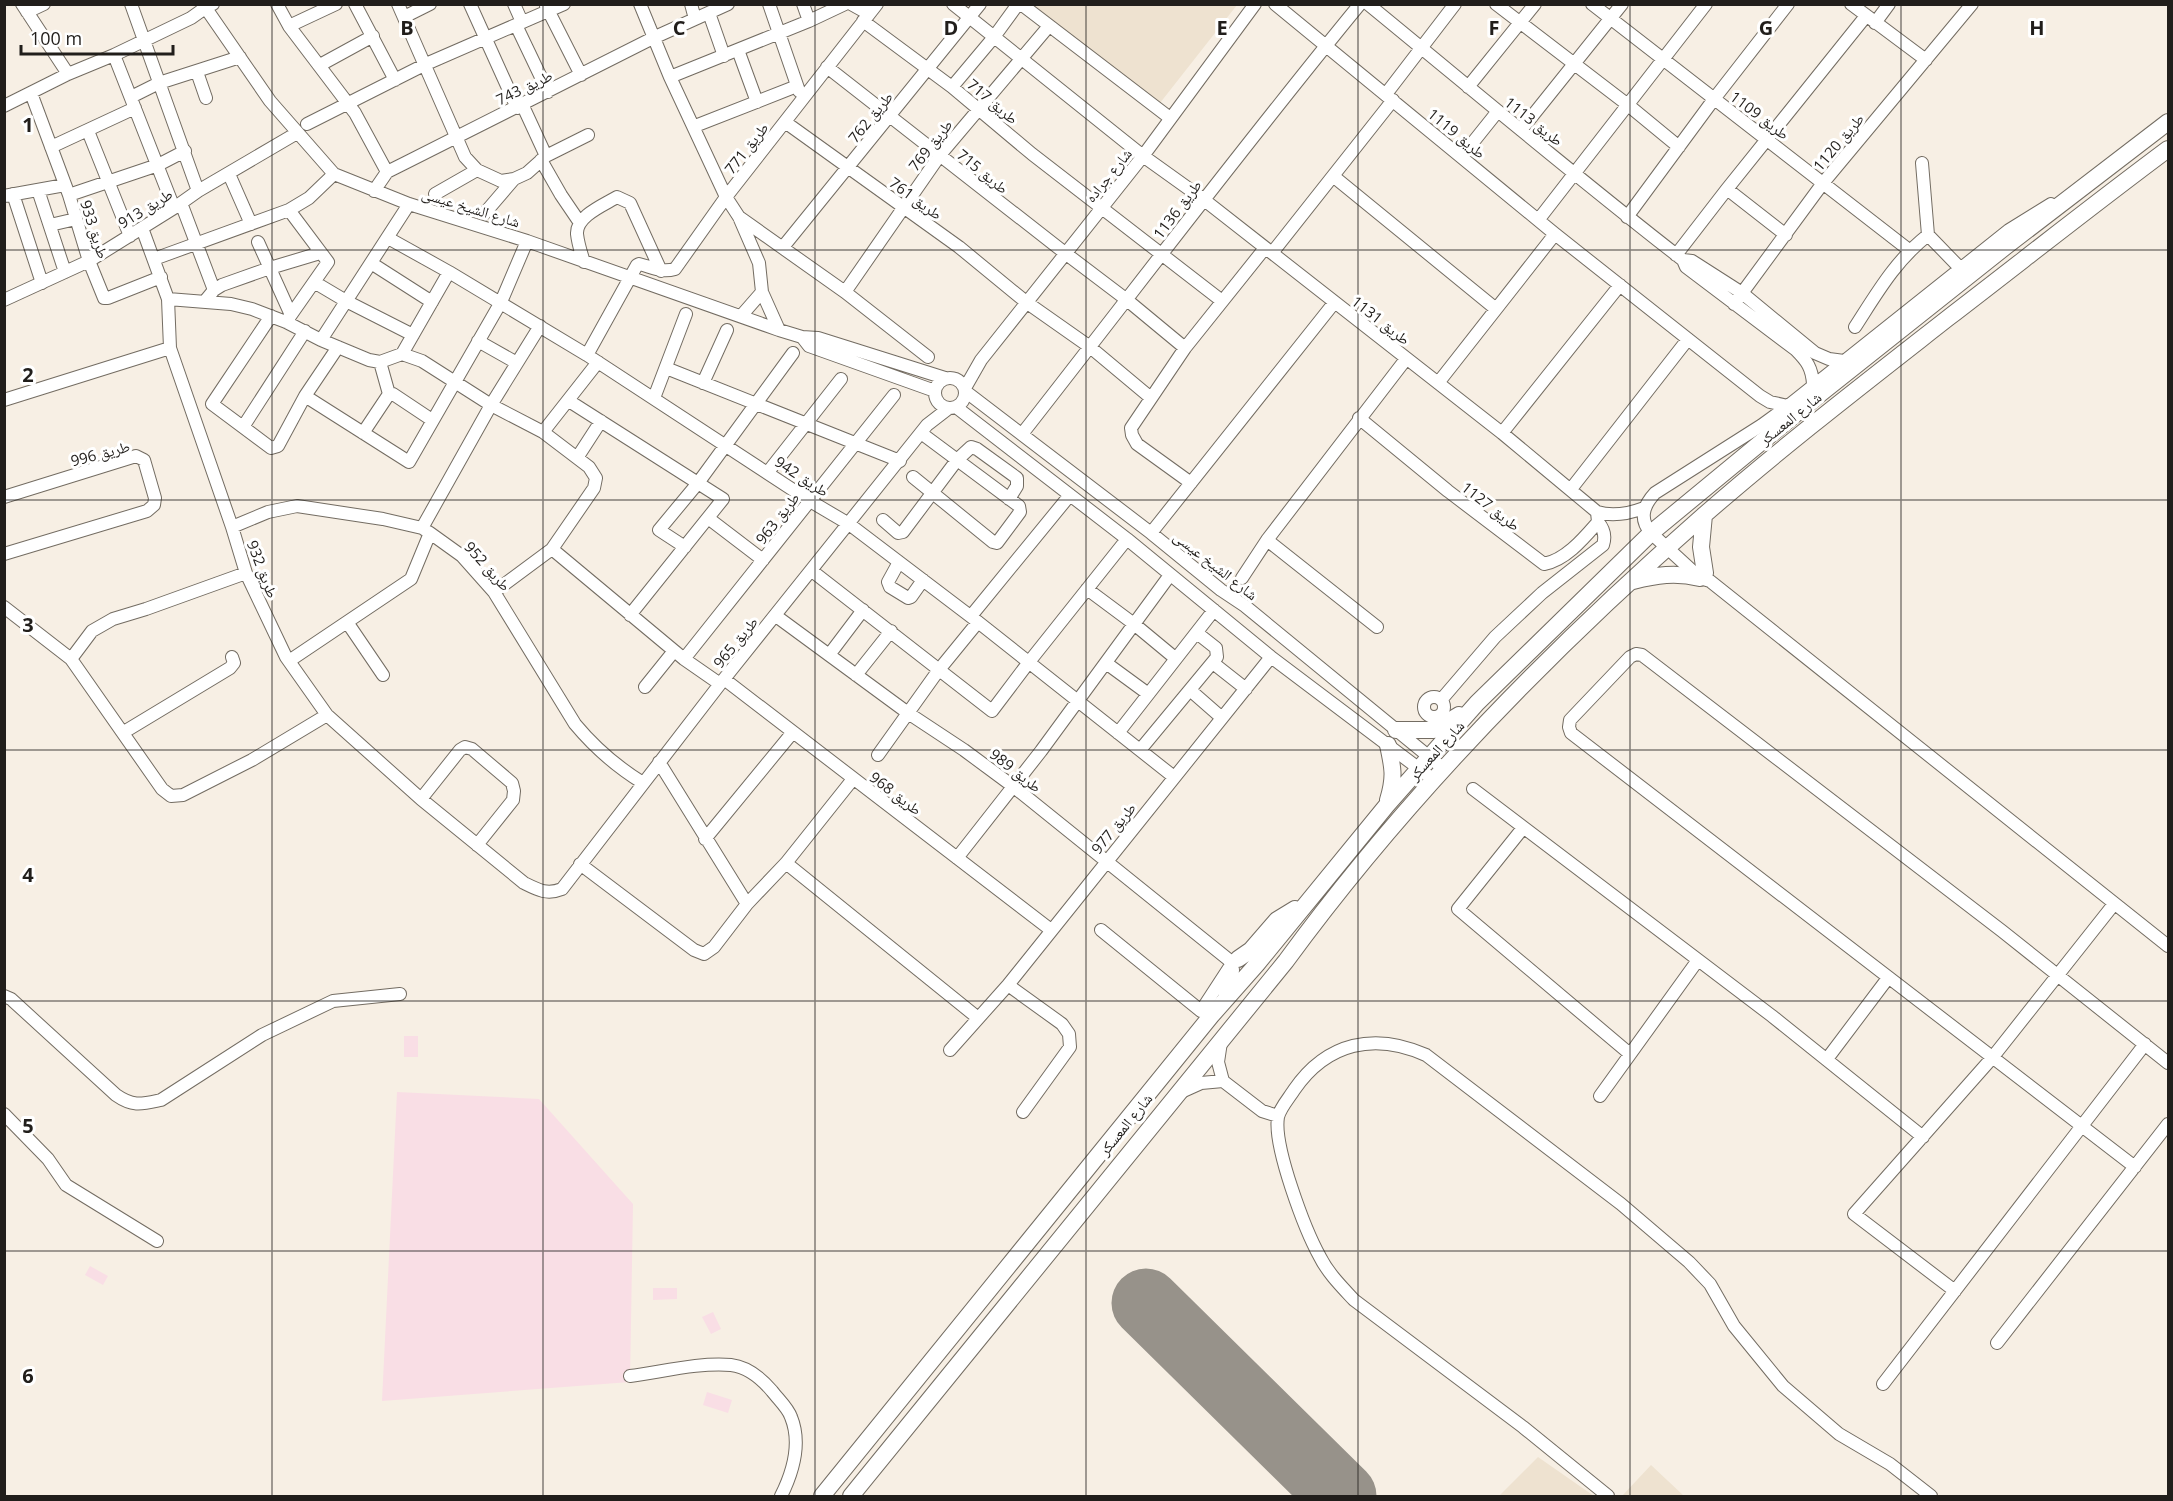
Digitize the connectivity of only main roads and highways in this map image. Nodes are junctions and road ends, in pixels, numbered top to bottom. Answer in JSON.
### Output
{"nodes":[{"id":1,"x":2169,"y":122,"type":"edge"},
{"id":2,"x":2169,"y":141,"type":"edge"},
{"id":3,"x":2162,"y":154,"type":"edge"},
{"id":4,"x":1704,"y":515,"type":"junction"},
{"id":5,"x":1629,"y":582,"type":"junction"},
{"id":6,"x":1477,"y":703,"type":"junction"},
{"id":7,"x":1396,"y":730,"type":"road end"},
{"id":8,"x":1388,"y":745,"type":"road end"},
{"id":9,"x":1387,"y":805,"type":"junction"},
{"id":10,"x":1304,"y":906,"type":"junction"},
{"id":11,"x":1226,"y":999,"type":"junction"},
{"id":12,"x":822,"y":1497,"type":"edge"},
{"id":13,"x":851,"y":1497,"type":"edge"}],
"edges":[{"from":1,"to":6,"type":"main road","name":"شارع المعسكر"},
{"from":2,"to":3,"type":"main road","name":"شارع المعسكر"},
{"from":3,"to":4,"type":"main road","name":"شارع المعسكر"},
{"from":4,"to":5,"type":"main road","name":"شارع المعسكر"},
{"from":4,"to":5,"type":"main road"},
{"from":5,"to":13,"type":"main road","name":"شارع المعسكر"},
{"from":6,"to":7,"type":"main road"},
{"from":6,"to":9,"type":"main road","name":"شارع المعسكر"},
{"from":8,"to":9,"type":"main road"},
{"from":9,"to":10,"type":"main road","name":"شارع المعسكر"},
{"from":10,"to":11,"type":"main road","name":"شارع المعسكر"},
{"from":10,"to":11,"type":"main road"},
{"from":11,"to":12,"type":"main road","name":"شارع المعسكر"}]}
